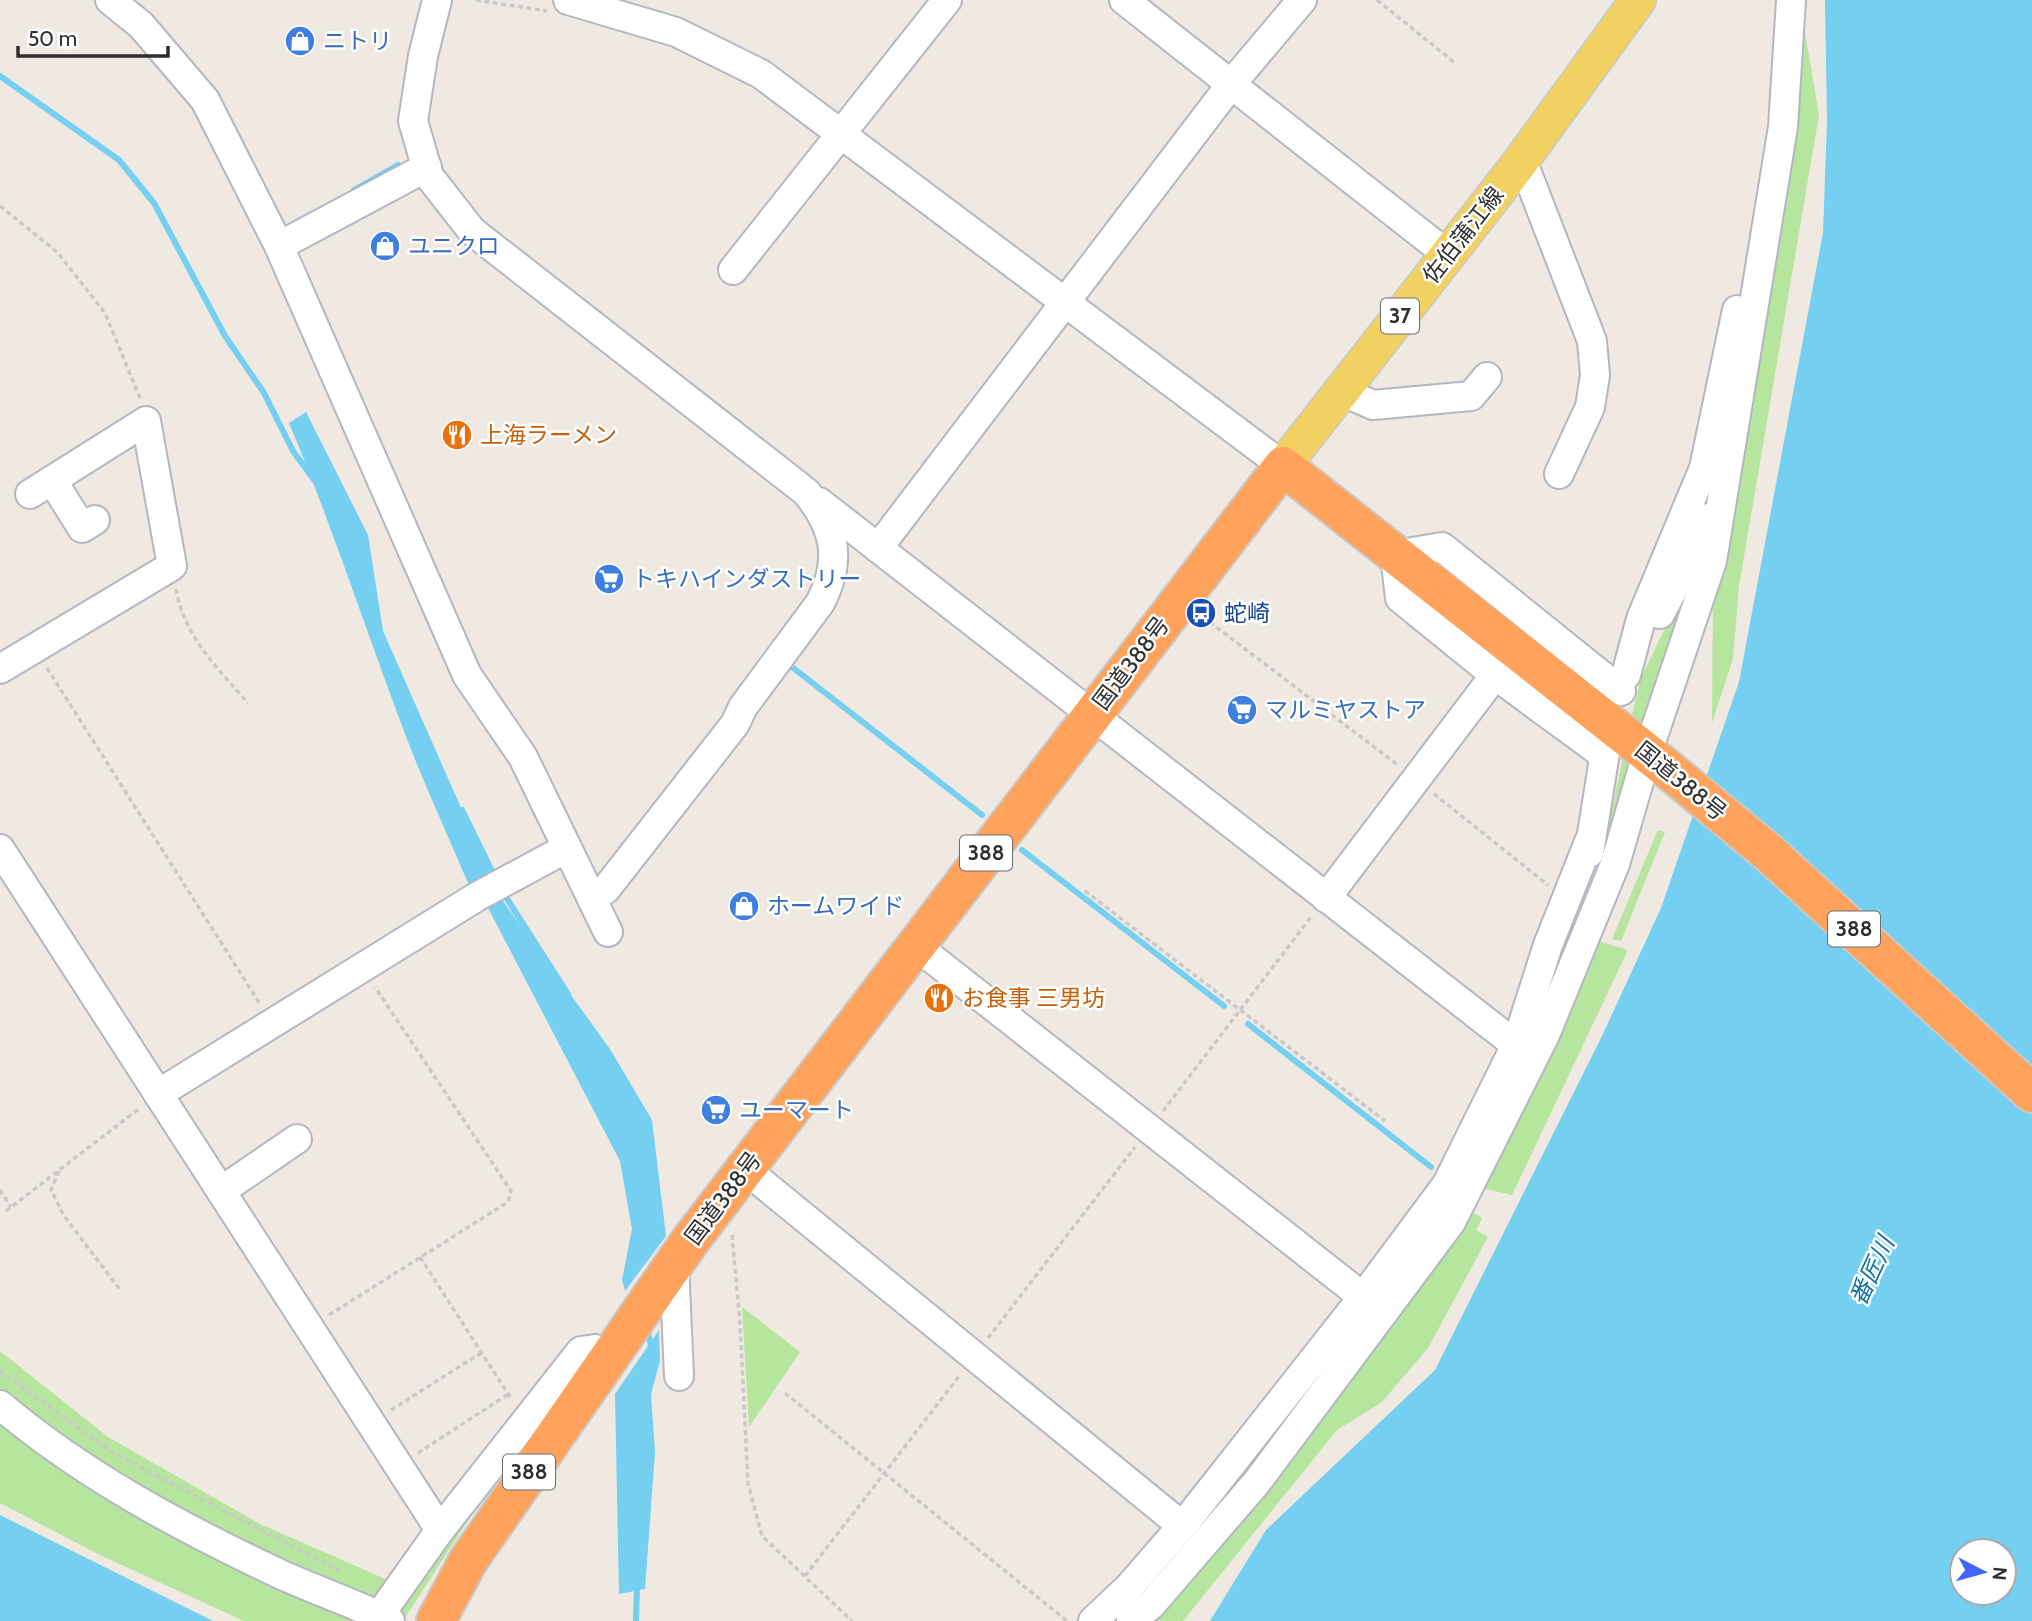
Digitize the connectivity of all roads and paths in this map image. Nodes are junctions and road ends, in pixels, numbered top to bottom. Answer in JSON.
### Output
{"nodes":[{"id":1,"x":110,"y":0,"type":"edge"},
{"id":2,"x":437,"y":0,"type":"edge"},
{"id":3,"x":477,"y":0,"type":"edge"},
{"id":4,"x":947,"y":0,"type":"edge"},
{"id":5,"x":1124,"y":0,"type":"edge"},
{"id":6,"x":1302,"y":0,"type":"edge"},
{"id":7,"x":1377,"y":0,"type":"edge"},
{"id":8,"x":1638,"y":0,"type":"edge"},
{"id":9,"x":1771,"y":0,"type":"edge"},
{"id":10,"x":1791,"y":0,"type":"edge"},
{"id":11,"x":563,"y":6,"type":"edge"},
{"id":12,"x":144,"y":12,"type":"edge"},
{"id":13,"x":1455,"y":63,"type":"dead end"},
{"id":14,"x":1232,"y":83,"type":"junction"},
{"id":15,"x":840,"y":132,"type":"junction"},
{"id":16,"x":1522,"y":160,"type":"junction"},
{"id":17,"x":427,"y":167,"type":"junction"},
{"id":18,"x":0,"y":206,"type":"edge"},
{"id":19,"x":279,"y":246,"type":"junction"},
{"id":20,"x":1448,"y":255,"type":"junction"},
{"id":21,"x":733,"y":270,"type":"dead end"},
{"id":22,"x":1063,"y":302,"type":"junction"},
{"id":23,"x":1487,"y":377,"type":"dead end"},
{"id":24,"x":1341,"y":391,"type":"junction"},
{"id":25,"x":146,"y":421,"type":"junction"},
{"id":26,"x":1283,"y":466,"type":"junction"},
{"id":27,"x":1559,"y":474,"type":"dead end"},
{"id":28,"x":806,"y":492,"type":"junction"},
{"id":29,"x":1723,"y":493,"type":"junction"},
{"id":30,"x":95,"y":520,"type":"dead end"},
{"id":31,"x":878,"y":548,"type":"junction"},
{"id":32,"x":1395,"y":555,"type":"junction"},
{"id":33,"x":172,"y":566,"type":"junction"},
{"id":34,"x":1198,"y":613,"type":"dead end"},
{"id":35,"x":35,"y":649,"type":"junction"},
{"id":36,"x":0,"y":669,"type":"edge"},
{"id":37,"x":1495,"y":675,"type":"junction"},
{"id":38,"x":1621,"y":690,"type":"junction"},
{"id":39,"x":248,"y":704,"type":"dead end"},
{"id":40,"x":1090,"y":716,"type":"junction"},
{"id":41,"x":1659,"y":762,"type":"junction"},
{"id":42,"x":1416,"y":779,"type":"junction"},
{"id":43,"x":1591,"y":837,"type":"junction"},
{"id":44,"x":567,"y":848,"type":"junction"},
{"id":45,"x":0,"y":849,"type":"edge"},
{"id":46,"x":1550,"y":887,"type":"dead end"},
{"id":47,"x":1085,"y":891,"type":"dead end"},
{"id":48,"x":1326,"y":898,"type":"junction"},
{"id":49,"x":592,"y":899,"type":"junction"},
{"id":50,"x":608,"y":932,"type":"dead end"},
{"id":51,"x":915,"y":945,"type":"junction"},
{"id":52,"x":362,"y":968,"type":"junction"},
{"id":53,"x":1572,"y":969,"type":"junction"},
{"id":54,"x":1240,"y":1010,"type":"junction"},
{"id":55,"x":272,"y":1023,"type":"junction"},
{"id":56,"x":1516,"y":1045,"type":"junction"},
{"id":57,"x":2032,"y":1093,"type":"edge"},
{"id":58,"x":158,"y":1094,"type":"junction"},
{"id":59,"x":1385,"y":1121,"type":"dead end"},
{"id":60,"x":1149,"y":1129,"type":"junction"},
{"id":61,"x":297,"y":1139,"type":"dead end"},
{"id":62,"x":60,"y":1170,"type":"junction"},
{"id":63,"x":736,"y":1180,"type":"junction"},
{"id":64,"x":0,"y":1190,"type":"edge"},
{"id":65,"x":221,"y":1191,"type":"junction"},
{"id":66,"x":11,"y":1207,"type":"junction"},
{"id":67,"x":6,"y":1211,"type":"dead end"},
{"id":68,"x":421,"y":1257,"type":"junction"},
{"id":69,"x":665,"y":1275,"type":"junction"},
{"id":70,"x":121,"y":1291,"type":"dead end"},
{"id":71,"x":1363,"y":1297,"type":"junction"},
{"id":72,"x":309,"y":1327,"type":"junction"},
{"id":73,"x":619,"y":1340,"type":"junction"},
{"id":74,"x":481,"y":1353,"type":"junction"},
{"id":75,"x":972,"y":1358,"type":"junction"},
{"id":76,"x":0,"y":1371,"type":"edge"},
{"id":77,"x":678,"y":1376,"type":"dead end"},
{"id":78,"x":785,"y":1393,"type":"dead end"},
{"id":79,"x":507,"y":1395,"type":"junction"},
{"id":80,"x":0,"y":1405,"type":"edge"},
{"id":81,"x":529,"y":1416,"type":"junction"},
{"id":82,"x":371,"y":1423,"type":"junction"},
{"id":83,"x":398,"y":1466,"type":"junction"},
{"id":84,"x":884,"y":1473,"type":"junction"},
{"id":85,"x":1181,"y":1525,"type":"junction"},
{"id":86,"x":440,"y":1530,"type":"junction"},
{"id":87,"x":345,"y":1574,"type":"dead end"},
{"id":88,"x":805,"y":1576,"type":"junction"},
{"id":89,"x":384,"y":1618,"type":"edge"},
{"id":90,"x":436,"y":1621,"type":"edge"},
{"id":91,"x":852,"y":1621,"type":"edge"},
{"id":92,"x":1067,"y":1621,"type":"edge"},
{"id":93,"x":1093,"y":1621,"type":"edge"},
{"id":94,"x":1131,"y":1621,"type":"edge"}],
"edges":[{"from":1,"to":12,"type":"street"},
{"from":2,"to":17,"type":"street"},
{"from":3,"to":11,"type":"path"},
{"from":4,"to":15,"type":"street"},
{"from":5,"to":14,"type":"street"},
{"from":6,"to":14,"type":"street"},
{"from":7,"to":13,"type":"path"},
{"from":8,"to":16,"type":"main road","name":"佐伯蒲江線","number":"37"},
{"from":9,"to":38,"type":"street"},
{"from":10,"to":29,"type":"street"},
{"from":11,"to":15,"type":"street"},
{"from":12,"to":19,"type":"street"},
{"from":14,"to":20,"type":"street"},
{"from":14,"to":22,"type":"street"},
{"from":15,"to":21,"type":"street"},
{"from":15,"to":22,"type":"street"},
{"from":16,"to":20,"type":"main road","name":"佐伯蒲江線","number":"37"},
{"from":16,"to":27,"type":"street"},
{"from":17,"to":19,"type":"street"},
{"from":17,"to":28,"type":"street"},
{"from":18,"to":25,"type":"path"},
{"from":19,"to":44,"type":"street"},
{"from":20,"to":24,"type":"main road","name":"佐伯蒲江線","number":"37"},
{"from":22,"to":26,"type":"street"},
{"from":22,"to":31,"type":"street"},
{"from":23,"to":24,"type":"street"},
{"from":24,"to":26,"type":"main road","name":"佐伯蒲江線","number":"37"},
{"from":25,"to":30,"type":"street"},
{"from":25,"to":33,"type":"street"},
{"from":26,"to":32,"type":"highway","name":"国道388号","number":"388"},
{"from":26,"to":40,"type":"highway","name":"国道388号","number":"388"},
{"from":28,"to":31,"type":"street"},
{"from":28,"to":49,"type":"street"},
{"from":29,"to":38,"type":"street"},
{"from":29,"to":41,"type":"street"},
{"from":31,"to":40,"type":"street"},
{"from":32,"to":37,"type":"street"},
{"from":32,"to":38,"type":"street"},
{"from":32,"to":41,"type":"highway","name":"国道388号","number":"388"},
{"from":33,"to":35,"type":"street"},
{"from":33,"to":39,"type":"path"},
{"from":34,"to":42,"type":"path"},
{"from":35,"to":36,"type":"street"},
{"from":35,"to":55,"type":"path"},
{"from":37,"to":42,"type":"street"},
{"from":37,"to":43,"type":"street"},
{"from":40,"to":48,"type":"street"},
{"from":40,"to":51,"type":"highway","name":"国道388号","number":"388"},
{"from":41,"to":53,"type":"street"},
{"from":41,"to":57,"type":"highway","name":"国道388号","number":"388"},
{"from":42,"to":46,"type":"path"},
{"from":42,"to":48,"type":"street"},
{"from":43,"to":53,"type":"street"},
{"from":43,"to":56,"type":"street"},
{"from":44,"to":49,"type":"street"},
{"from":44,"to":52,"type":"street"},
{"from":45,"to":58,"type":"street"},
{"from":47,"to":54,"type":"path"},
{"from":48,"to":54,"type":"path"},
{"from":48,"to":56,"type":"street"},
{"from":49,"to":50,"type":"street"},
{"from":51,"to":60,"type":"street"},
{"from":51,"to":63,"type":"highway","name":"国道388号","number":"388"},
{"from":52,"to":55,"type":"street"},
{"from":52,"to":68,"type":"path"},
{"from":53,"to":94,"type":"street"},
{"from":54,"to":59,"type":"path"},
{"from":54,"to":60,"type":"path"},
{"from":55,"to":58,"type":"street"},
{"from":56,"to":71,"type":"street"},
{"from":58,"to":62,"type":"path"},
{"from":58,"to":65,"type":"street"},
{"from":60,"to":71,"type":"street"},
{"from":60,"to":75,"type":"path"},
{"from":61,"to":65,"type":"street"},
{"from":62,"to":66,"type":"path"},
{"from":62,"to":70,"type":"path"},
{"from":63,"to":69,"type":"highway","name":"国道388号","number":"388"},
{"from":63,"to":75,"type":"street"},
{"from":63,"to":88,"type":"path"},
{"from":64,"to":66,"type":"path"},
{"from":65,"to":72,"type":"street"},
{"from":66,"to":67,"type":"path"},
{"from":68,"to":72,"type":"path"},
{"from":68,"to":74,"type":"path"},
{"from":69,"to":73,"type":"highway","name":"国道388号","number":"388"},
{"from":69,"to":77,"type":"street"},
{"from":71,"to":85,"type":"street"},
{"from":72,"to":82,"type":"street"},
{"from":73,"to":81,"type":"street"},
{"from":73,"to":90,"type":"highway","name":"国道388号","number":"388"},
{"from":74,"to":79,"type":"path"},
{"from":74,"to":82,"type":"path"},
{"from":75,"to":84,"type":"path"},
{"from":75,"to":85,"type":"street"},
{"from":76,"to":87,"type":"path"},
{"from":78,"to":84,"type":"path"},
{"from":79,"to":81,"type":"path"},
{"from":79,"to":83,"type":"path"},
{"from":80,"to":89,"type":"street"},
{"from":81,"to":86,"type":"street"},
{"from":82,"to":83,"type":"street"},
{"from":83,"to":86,"type":"street"},
{"from":84,"to":88,"type":"path"},
{"from":84,"to":92,"type":"path"},
{"from":85,"to":93,"type":"street"},
{"from":86,"to":89,"type":"street"},
{"from":88,"to":91,"type":"path"}]}
